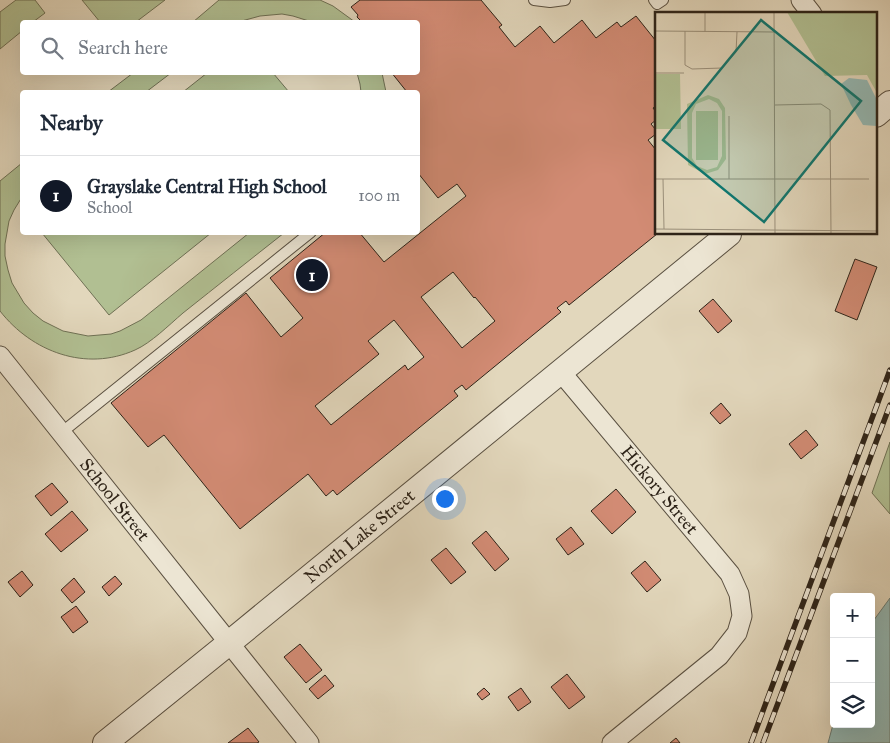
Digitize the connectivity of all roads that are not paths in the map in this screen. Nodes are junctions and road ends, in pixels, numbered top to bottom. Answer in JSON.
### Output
{"nodes":[{"id":1,"x":534,"y":0,"type":"edge"},
{"id":2,"x":565,"y":0,"type":"edge"},
{"id":3,"x":654,"y":0,"type":"edge"},
{"id":4,"x":663,"y":0,"type":"edge"},
{"id":5,"x":801,"y":0,"type":"edge"},
{"id":6,"x":810,"y":12,"type":"edge"},
{"id":7,"x":307,"y":235,"type":"edge"},
{"id":8,"x":728,"y":235,"type":"edge"},
{"id":9,"x":0,"y":356,"type":"edge"},
{"id":10,"x":560,"y":372,"type":"junction"},
{"id":11,"x":62,"y":433,"type":"junction"},
{"id":12,"x":229,"y":642,"type":"junction"},
{"id":13,"x":105,"y":743,"type":"edge"},
{"id":14,"x":309,"y":743,"type":"edge"},
{"id":15,"x":612,"y":743,"type":"edge"}],
"edges":[{"from":1,"to":2,"type":"lane"},
{"from":3,"to":4,"type":"lane"},
{"from":5,"to":6,"type":"street"},
{"from":7,"to":11,"type":"lane"},
{"from":8,"to":10,"type":"street","name":"North Lake Street"},
{"from":9,"to":11,"type":"street","name":"School Street"},
{"from":10,"to":12,"type":"street","name":"North Lake Street"},
{"from":10,"to":15,"type":"street","name":"Hickory Street"},
{"from":11,"to":12,"type":"street","name":"School Street"},
{"from":12,"to":13,"type":"street","name":"North Lake Street"},
{"from":12,"to":14,"type":"street","name":"School Street"}]}
